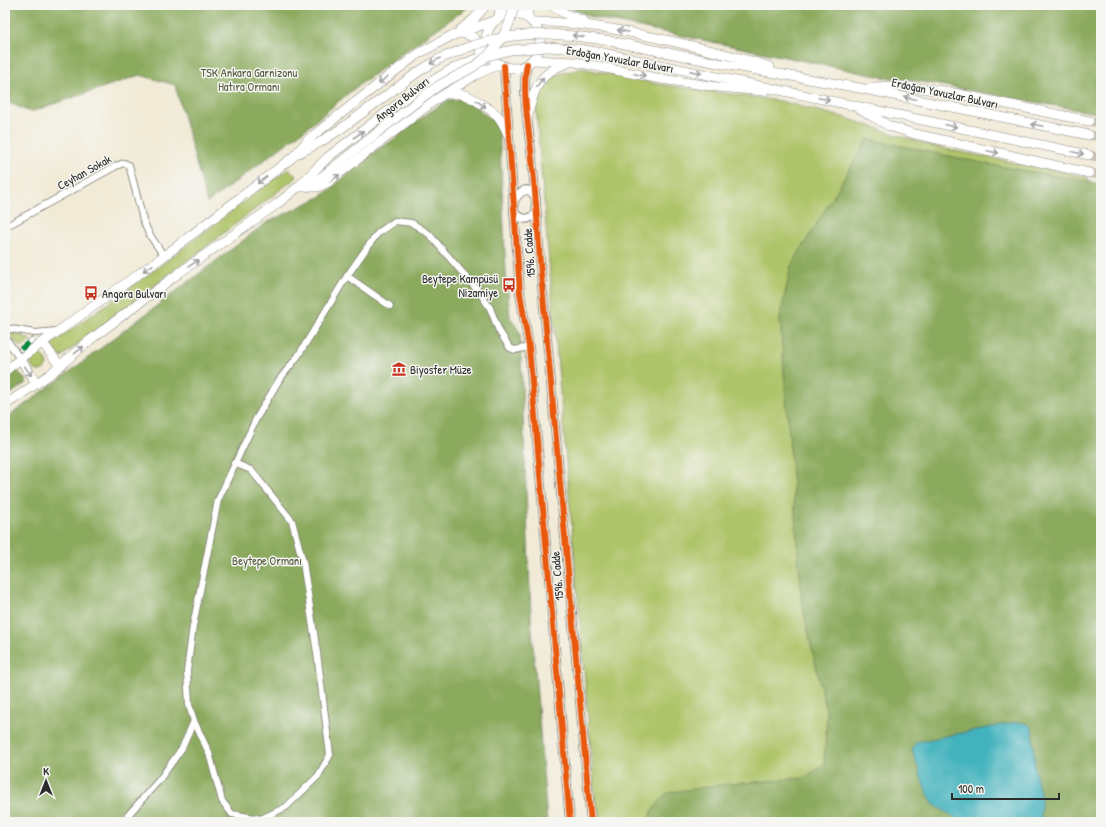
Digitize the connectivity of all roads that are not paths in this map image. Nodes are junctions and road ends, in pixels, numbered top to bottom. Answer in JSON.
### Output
{"nodes":[{"id":1,"x":486,"y":5,"type":"edge"},
{"id":2,"x":500,"y":5,"type":"edge"},
{"id":3,"x":514,"y":5,"type":"edge"},
{"id":4,"x":526,"y":5,"type":"edge"},
{"id":5,"x":550,"y":5,"type":"edge"},
{"id":6,"x":498,"y":19,"type":"junction"},
{"id":7,"x":531,"y":20,"type":"junction"},
{"id":8,"x":598,"y":27,"type":"junction"},
{"id":9,"x":461,"y":33,"type":"junction"},
{"id":10,"x":451,"y":36,"type":"junction"},
{"id":11,"x":471,"y":46,"type":"joint"},
{"id":12,"x":475,"y":59,"type":"joint"},
{"id":13,"x":529,"y":62,"type":"junction"},
{"id":14,"x":575,"y":62,"type":"junction"},
{"id":15,"x":502,"y":65,"type":"junction"},
{"id":16,"x":477,"y":74,"type":"junction"},
{"id":17,"x":796,"y":76,"type":"junction"},
{"id":18,"x":854,"y":87,"type":"junction"},
{"id":19,"x":798,"y":94,"type":"junction"},
{"id":20,"x":445,"y":95,"type":"junction"},
{"id":21,"x":851,"y":104,"type":"junction"},
{"id":22,"x":528,"y":119,"type":"junction"},
{"id":23,"x":1090,"y":121,"type":"tunnel mouth"},
{"id":24,"x":508,"y":134,"type":"junction"},
{"id":25,"x":1089,"y":135,"type":"tunnel mouth"},
{"id":26,"x":1089,"y":155,"type":"tunnel mouth"},
{"id":27,"x":293,"y":156,"type":"junction"},
{"id":28,"x":1089,"y":173,"type":"tunnel mouth"},
{"id":29,"x":298,"y":187,"type":"junction"},
{"id":30,"x":536,"y":198,"type":"junction"},
{"id":31,"x":513,"y":202,"type":"junction"},
{"id":32,"x":537,"y":213,"type":"junction"},
{"id":33,"x":514,"y":214,"type":"junction"},
{"id":34,"x":5,"y":228,"type":"edge"},
{"id":35,"x":164,"y":256,"type":"junction"},
{"id":36,"x":347,"y":276,"type":"junction"},
{"id":37,"x":390,"y":306,"type":"dead end"},
{"id":38,"x":5,"y":328,"type":"edge"},
{"id":39,"x":59,"y":330,"type":"junction"},
{"id":40,"x":35,"y":333,"type":"junction"},
{"id":41,"x":5,"y":337,"type":"edge"},
{"id":42,"x":32,"y":340,"type":"dead end"},
{"id":43,"x":42,"y":342,"type":"junction"},
{"id":44,"x":529,"y":347,"type":"junction"},
{"id":45,"x":21,"y":349,"type":"dead end"},
{"id":46,"x":20,"y":359,"type":"junction"},
{"id":47,"x":60,"y":366,"type":"junction"},
{"id":48,"x":5,"y":371,"type":"edge"},
{"id":49,"x":37,"y":383,"type":"junction"},
{"id":50,"x":5,"y":405,"type":"edge"},
{"id":51,"x":234,"y":463,"type":"junction"},
{"id":52,"x":194,"y":721,"type":"junction"},
{"id":53,"x":122,"y":822,"type":"edge"},
{"id":54,"x":570,"y":822,"type":"edge"},
{"id":55,"x":591,"y":822,"type":"edge"}],
"edges":[{"from":1,"to":10,"type":"main road"},
{"from":2,"to":6,"type":"main road"},
{"from":3,"to":29,"type":"main road","name":"Angora Bulvarı","bridge":true},
{"from":4,"to":7,"type":"main road","name":"1596. Cadde"},
{"from":5,"to":8,"type":"main road"},
{"from":6,"to":7,"type":"main road"},
{"from":6,"to":9,"type":"main road","name":"Angora Bulvarı"},
{"from":6,"to":15,"type":"main road"},
{"from":7,"to":8,"type":"main road","name":"Erdoğan Yavuzlar Bulvarı"},
{"from":7,"to":13,"type":"main road","name":"1596. Cadde"},
{"from":17,"to":8,"type":"main road","name":"Erdoğan Yavuzlar Bulvarı","one_way":true},
{"from":9,"to":10,"type":"main road","name":"Angora Bulvarı"},
{"from":9,"to":16,"type":"main road"},
{"from":10,"to":27,"type":"main road","name":"Angora Bulvarı","one_way":true},
{"from":17,"to":11,"type":"main road","name":"Erdoğan Yavuzlar Bulvarı","one_way":true,"bridge":true},
{"from":11,"to":27,"type":"main road","name":"Angora Bulvarı","one_way":true},
{"from":12,"to":19,"type":"main road","name":"Erdoğan Yavuzlar Bulvarı","one_way":true,"bridge":true},
{"from":29,"to":12,"type":"main road","name":"Angora Bulvarı","one_way":true},
{"from":13,"to":14,"type":"main road","name":"Erdoğan Yavuzlar Bulvarı"},
{"from":13,"to":15,"type":"main road"},
{"from":13,"to":22,"type":"main road","name":"1596. Cadde"},
{"from":14,"to":19,"type":"main road","name":"Erdoğan Yavuzlar Bulvarı","one_way":true},
{"from":22,"to":14,"type":"main road","one_way":true},
{"from":15,"to":16,"type":"main road","name":"Angora Bulvarı"},
{"from":15,"to":24,"type":"main road","name":"1596. Cadde"},
{"from":16,"to":20,"type":"main road","name":"Angora Bulvarı"},
{"from":17,"to":18,"type":"main road","name":"Erdoğan Yavuzlar Bulvarı"},
{"from":18,"to":23,"type":"main road"},
{"from":25,"to":18,"type":"main road","name":"Erdoğan Yavuzlar Bulvarı","one_way":true},
{"from":19,"to":21,"type":"main road","name":"Erdoğan Yavuzlar Bulvarı","one_way":true},
{"from":20,"to":24,"type":"main road","one_way":true},
{"from":29,"to":20,"type":"main road","name":"Angora Bulvarı","one_way":true},
{"from":21,"to":26,"type":"main road","name":"Erdoğan Yavuzlar Bulvarı","one_way":true},
{"from":21,"to":28,"type":"main road","one_way":true},
{"from":22,"to":30,"type":"main road","name":"1596. Cadde"},
{"from":24,"to":31,"type":"main road","name":"1596. Cadde"},
{"from":27,"to":35,"type":"main road","name":"Angora Bulvarı","one_way":true},
{"from":47,"to":29,"type":"main road","name":"Angora Bulvarı","one_way":true},
{"from":30,"to":31,"type":"main road"},
{"from":30,"to":32,"type":"main road","name":"1596. Cadde"},
{"from":31,"to":33,"type":"main road","name":"1596. Cadde"},
{"from":32,"to":33,"type":"main road"},
{"from":32,"to":55,"type":"main road","name":"1596. Cadde"},
{"from":33,"to":44,"type":"main road","name":"1596. Cadde"},
{"from":34,"to":35,"type":"street","name":"Ceyhan Sokak"},
{"from":35,"to":39,"type":"main road","name":"Angora Bulvarı","one_way":true},
{"from":36,"to":37,"type":"street"},
{"from":36,"to":44,"type":"street"},
{"from":36,"to":51,"type":"street"},
{"from":38,"to":40,"type":"street"},
{"from":39,"to":40,"type":"street"},
{"from":39,"to":43,"type":"main road","name":"Angora Bulvarı"},
{"from":40,"to":43,"type":"street"},
{"from":41,"to":46,"type":"street"},
{"from":42,"to":45,"type":"street"},
{"from":43,"to":46,"type":"main road","name":"Angora Bulvarı"},
{"from":43,"to":47,"type":"main road"},
{"from":44,"to":54,"type":"main road","name":"1596. Cadde"},
{"from":46,"to":48,"type":"main road","name":"Angora Bulvarı"},
{"from":46,"to":49,"type":"main road","one_way":true},
{"from":47,"to":49,"type":"main road","name":"Angora Bulvarı"},
{"from":49,"to":50,"type":"main road","name":"Angora Bulvarı"},
{"from":51,"to":52,"type":"street"},
{"from":51,"to":52,"type":"street"},
{"from":52,"to":53,"type":"street"}]}
